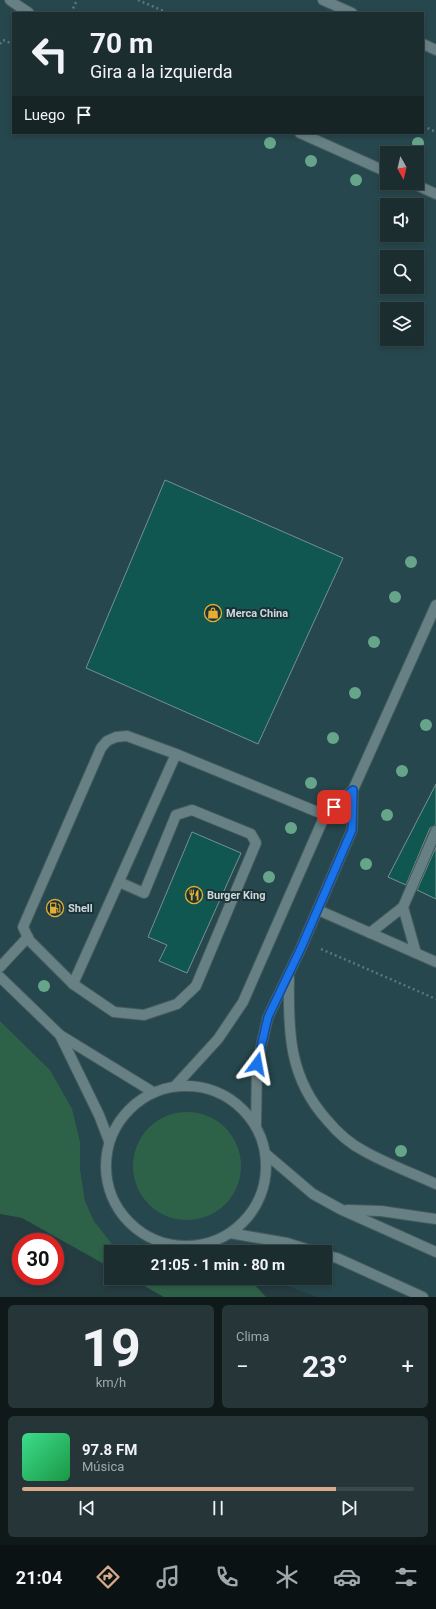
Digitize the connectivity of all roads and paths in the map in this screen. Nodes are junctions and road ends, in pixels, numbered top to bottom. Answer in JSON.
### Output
{"nodes":[{"id":1,"x":10,"y":0,"type":"edge"},
{"id":2,"x":77,"y":0,"type":"edge"},
{"id":3,"x":138,"y":0,"type":"edge"},
{"id":4,"x":323,"y":0,"type":"edge"},
{"id":5,"x":27,"y":12,"type":"edge"},
{"id":6,"x":71,"y":12,"type":"edge"},
{"id":7,"x":166,"y":12,"type":"edge"},
{"id":8,"x":350,"y":12,"type":"edge"},
{"id":9,"x":0,"y":44,"type":"edge"},
{"id":10,"x":12,"y":44,"type":"edge"},
{"id":11,"x":424,"y":44,"type":"edge"},
{"id":12,"x":436,"y":50,"type":"edge"},
{"id":13,"x":424,"y":126,"type":"edge"},
{"id":14,"x":436,"y":132,"type":"edge"},
{"id":15,"x":302,"y":134,"type":"edge"},
{"id":16,"x":380,"y":169,"type":"edge"},
{"id":17,"x":424,"y":188,"type":"edge"},
{"id":18,"x":436,"y":194,"type":"edge"},
{"id":19,"x":436,"y":605,"type":"edge"},
{"id":20,"x":176,"y":754,"type":"junction"},
{"id":21,"x":353,"y":790,"type":"junction"},
{"id":22,"x":325,"y":815,"type":"junction"},
{"id":23,"x":436,"y":831,"type":"edge"},
{"id":24,"x":119,"y":882,"type":"junction"},
{"id":25,"x":403,"y":908,"type":"junction"},
{"id":26,"x":318,"y":910,"type":"junction"},
{"id":27,"x":370,"y":933,"type":"junction"},
{"id":28,"x":28,"y":937,"type":"junction"},
{"id":29,"x":304,"y":942,"type":"junction"},
{"id":30,"x":416,"y":953,"type":"junction"},
{"id":31,"x":436,"y":962,"type":"edge"},
{"id":32,"x":0,"y":967,"type":"edge"},
{"id":33,"x":289,"y":975,"type":"junction"},
{"id":34,"x":0,"y":977,"type":"edge"},
{"id":35,"x":73,"y":984,"type":"junction"},
{"id":36,"x":436,"y":999,"type":"edge"},
{"id":37,"x":60,"y":1035,"type":"junction"},
{"id":38,"x":176,"y":1086,"type":"junction"},
{"id":39,"x":153,"y":1092,"type":"junction"},
{"id":40,"x":256,"y":1126,"type":"junction"},
{"id":41,"x":109,"y":1141,"type":"junction"},
{"id":42,"x":266,"y":1154,"type":"junction"},
{"id":43,"x":436,"y":1184,"type":"edge"},
{"id":44,"x":342,"y":1210,"type":"junction"},
{"id":45,"x":436,"y":1219,"type":"edge"},
{"id":46,"x":230,"y":1233,"type":"junction"},
{"id":47,"x":293,"y":1245,"type":"edge"},
{"id":48,"x":436,"y":1252,"type":"edge"},
{"id":49,"x":332,"y":1257,"type":"edge"},
{"id":50,"x":423,"y":1297,"type":"edge"}],
"edges":[{"from":1,"to":5,"type":"street"},
{"from":2,"to":6,"type":"path"},
{"from":3,"to":7,"type":"path"},
{"from":4,"to":8,"type":"street"},
{"from":9,"to":10,"type":"path"},
{"from":11,"to":12,"type":"street"},
{"from":13,"to":14,"type":"path"},
{"from":15,"to":16,"type":"street"},
{"from":17,"to":18,"type":"street"},
{"from":19,"to":21,"type":"street"},
{"from":20,"to":22,"type":"street"},
{"from":20,"to":24,"type":"street"},
{"from":20,"to":28,"type":"street"},
{"from":21,"to":22,"type":"street"},
{"from":21,"to":26,"type":"street"},
{"from":22,"to":38,"type":"street"},
{"from":23,"to":25,"type":"street"},
{"from":24,"to":35,"type":"street"},
{"from":24,"to":35,"type":"street"},
{"from":25,"to":27,"type":"street"},
{"from":25,"to":30,"type":"street"},
{"from":26,"to":27,"type":"street"},
{"from":26,"to":29,"type":"street"},
{"from":27,"to":30,"type":"street"},
{"from":28,"to":32,"type":"street"},
{"from":28,"to":35,"type":"street"},
{"from":29,"to":33,"type":"street"},
{"from":29,"to":36,"type":"path"},
{"from":30,"to":31,"type":"street"},
{"from":33,"to":40,"type":"street"},
{"from":33,"to":43,"type":"street"},
{"from":34,"to":37,"type":"street"},
{"from":37,"to":39,"type":"street"},
{"from":37,"to":41,"type":"street"},
{"from":38,"to":39,"type":"street"},
{"from":38,"to":40,"type":"street"},
{"from":39,"to":41,"type":"street"},
{"from":40,"to":42,"type":"street"},
{"from":41,"to":46,"type":"street"},
{"from":42,"to":44,"type":"street"},
{"from":42,"to":46,"type":"street"},
{"from":44,"to":45,"type":"street"},
{"from":44,"to":48,"type":"street"},
{"from":46,"to":47,"type":"street"},
{"from":49,"to":50,"type":"street"}]}
